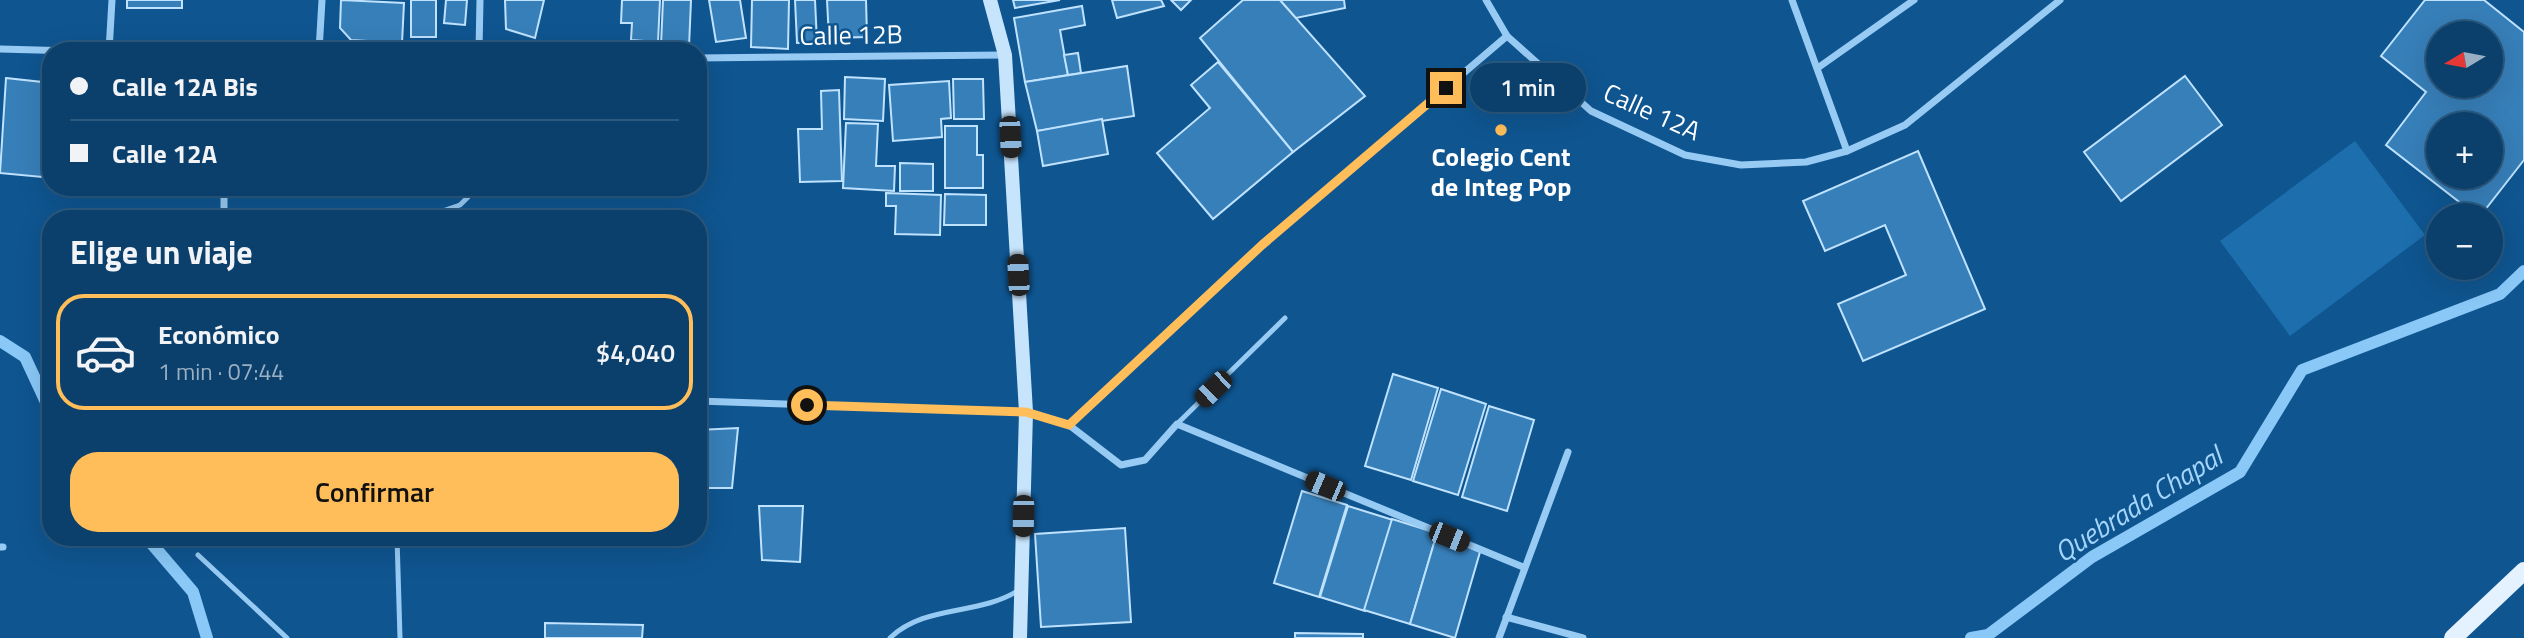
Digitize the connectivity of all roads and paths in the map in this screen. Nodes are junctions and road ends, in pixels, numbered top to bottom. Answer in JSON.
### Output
{"nodes":[{"id":1,"x":112,"y":0,"type":"edge"},
{"id":2,"x":322,"y":0,"type":"edge"},
{"id":3,"x":480,"y":0,"type":"edge"},
{"id":4,"x":990,"y":0,"type":"edge"},
{"id":5,"x":1486,"y":0,"type":"edge"},
{"id":6,"x":1793,"y":0,"type":"edge"},
{"id":7,"x":1914,"y":0,"type":"edge"},
{"id":8,"x":2060,"y":0,"type":"edge"},
{"id":9,"x":1507,"y":36,"type":"junction"},
{"id":10,"x":110,"y":42,"type":"edge"},
{"id":11,"x":320,"y":42,"type":"edge"},
{"id":12,"x":479,"y":42,"type":"edge"},
{"id":13,"x":0,"y":48,"type":"edge"},
{"id":14,"x":42,"y":50,"type":"edge"},
{"id":15,"x":1005,"y":55,"type":"junction"},
{"id":16,"x":707,"y":58,"type":"edge"},
{"id":17,"x":1819,"y":67,"type":"junction"},
{"id":18,"x":1847,"y":151,"type":"junction"},
{"id":19,"x":469,"y":196,"type":"edge"},
{"id":20,"x":445,"y":210,"type":"edge"},
{"id":21,"x":1284,"y":318,"type":"dead end"},
{"id":22,"x":707,"y":401,"type":"edge"},
{"id":23,"x":1026,"y":412,"type":"junction"},
{"id":24,"x":1177,"y":424,"type":"junction"},
{"id":25,"x":1069,"y":425,"type":"junction"},
{"id":26,"x":1568,"y":452,"type":"dead end"},
{"id":27,"x":397,"y":546,"type":"edge"},
{"id":28,"x":198,"y":555,"type":"dead end"},
{"id":29,"x":1523,"y":567,"type":"junction"},
{"id":30,"x":2524,"y":571,"type":"edge"},
{"id":31,"x":1021,"y":588,"type":"junction"},
{"id":32,"x":1506,"y":617,"type":"junction"},
{"id":33,"x":287,"y":638,"type":"edge"},
{"id":34,"x":400,"y":638,"type":"edge"},
{"id":35,"x":890,"y":638,"type":"edge"},
{"id":36,"x":1020,"y":638,"type":"edge"},
{"id":37,"x":1499,"y":638,"type":"edge"},
{"id":38,"x":1583,"y":638,"type":"edge"},
{"id":39,"x":2453,"y":638,"type":"edge"}],
"edges":[{"from":1,"to":10,"type":"street"},
{"from":2,"to":11,"type":"street"},
{"from":3,"to":12,"type":"street"},
{"from":4,"to":15,"type":"street"},
{"from":5,"to":9,"type":"street","name":"Calle 12A"},
{"from":6,"to":17,"type":"street"},
{"from":7,"to":17,"type":"street"},
{"from":8,"to":18,"type":"street","name":"Calle 12A"},
{"from":9,"to":18,"type":"street","name":"Calle 12A"},
{"from":9,"to":25,"type":"street"},
{"from":13,"to":14,"type":"street"},
{"from":15,"to":16,"type":"street","name":"Calle 12B"},
{"from":15,"to":23,"type":"street"},
{"from":17,"to":18,"type":"street"},
{"from":19,"to":20,"type":"lane"},
{"from":21,"to":24,"type":"lane"},
{"from":22,"to":23,"type":"street"},
{"from":23,"to":25,"type":"street"},
{"from":23,"to":31,"type":"street"},
{"from":24,"to":25,"type":"street"},
{"from":24,"to":29,"type":"street"},
{"from":26,"to":29,"type":"street"},
{"from":27,"to":34,"type":"lane"},
{"from":28,"to":33,"type":"lane"},
{"from":29,"to":32,"type":"street"},
{"from":30,"to":39,"type":"main road"},
{"from":31,"to":35,"type":"lane"},
{"from":31,"to":36,"type":"street"},
{"from":32,"to":37,"type":"street"},
{"from":32,"to":38,"type":"street"}]}
